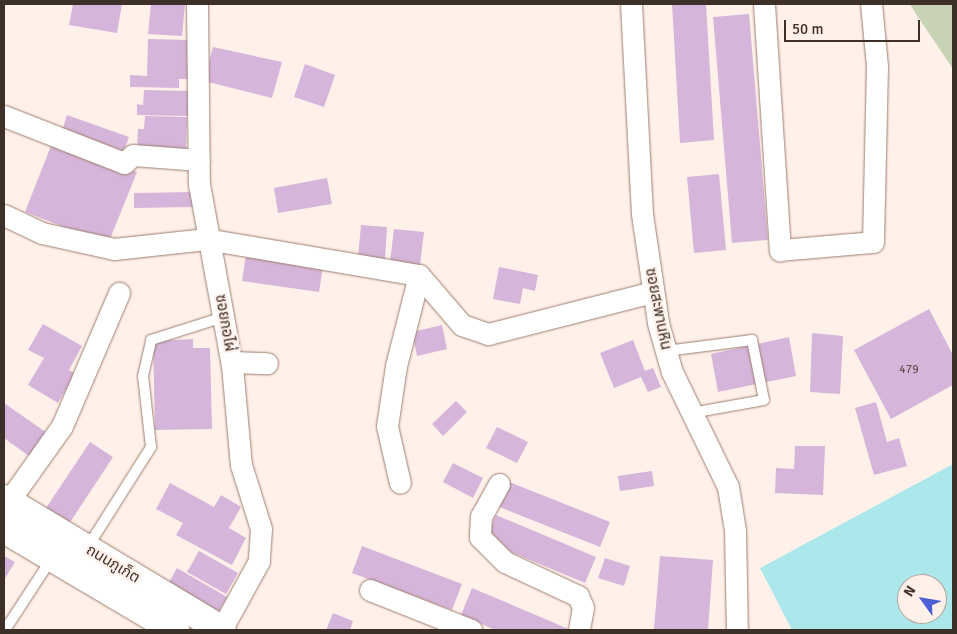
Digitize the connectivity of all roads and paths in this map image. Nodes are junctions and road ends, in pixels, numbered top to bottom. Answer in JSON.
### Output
{"nodes":[{"id":1,"x":197,"y":4,"type":"edge"},
{"id":2,"x":631,"y":4,"type":"edge"},
{"id":3,"x":764,"y":4,"type":"edge"},
{"id":4,"x":871,"y":4,"type":"edge"},
{"id":5,"x":4,"y":116,"type":"edge"},
{"id":6,"x":199,"y":160,"type":"junction"},
{"id":7,"x":4,"y":216,"type":"edge"},
{"id":8,"x":206,"y":239,"type":"junction"},
{"id":9,"x":420,"y":275,"type":"junction"},
{"id":10,"x":653,"y":292,"type":"junction"},
{"id":11,"x":120,"y":293,"type":"dead end"},
{"id":12,"x":224,"y":317,"type":"junction"},
{"id":13,"x":666,"y":351,"type":"junction"},
{"id":14,"x":232,"y":362,"type":"junction"},
{"id":15,"x":267,"y":363,"type":"dead end"},
{"id":16,"x":692,"y":413,"type":"junction"},
{"id":17,"x":400,"y":483,"type":"dead end"},
{"id":18,"x":499,"y":484,"type":"dead end"},
{"id":19,"x":6,"y":500,"type":"edge"},
{"id":20,"x":4,"y":529,"type":"edge"},
{"id":21,"x":69,"y":553,"type":"junction"},
{"id":22,"x":370,"y":590,"type":"dead end"},
{"id":23,"x":5,"y":630,"type":"edge"},
{"id":24,"x":176,"y":630,"type":"edge"},
{"id":25,"x":221,"y":630,"type":"edge"},
{"id":26,"x":471,"y":630,"type":"edge"},
{"id":27,"x":579,"y":630,"type":"edge"},
{"id":28,"x":737,"y":630,"type":"edge"}],
"edges":[{"from":1,"to":6,"type":"street","name":"ซอยกอไผ่"},
{"from":2,"to":10,"type":"street","name":"ซอยสะพานหิน"},
{"from":3,"to":4,"type":"street"},
{"from":5,"to":6,"type":"street"},
{"from":6,"to":8,"type":"street","name":"ซอยกอไผ่"},
{"from":7,"to":8,"type":"street"},
{"from":8,"to":9,"type":"street"},
{"from":8,"to":12,"type":"street","name":"ซอยกอไผ่"},
{"from":9,"to":10,"type":"street"},
{"from":9,"to":17,"type":"street"},
{"from":10,"to":13,"type":"street","name":"ซอยสะพานหิน"},
{"from":11,"to":19,"type":"street"},
{"from":12,"to":14,"type":"street","name":"ซอยกอไผ่"},
{"from":12,"to":21,"type":"lane"},
{"from":13,"to":16,"type":"street","name":"ซอยสะพานหิน"},
{"from":13,"to":16,"type":"lane"},
{"from":14,"to":15,"type":"street"},
{"from":14,"to":25,"type":"street","name":"ซอยกอไผ่"},
{"from":16,"to":28,"type":"street","name":"ซอยสะพานหิน"},
{"from":18,"to":27,"type":"street"},
{"from":19,"to":21,"type":"main road","name":"ถนนภูเก็ต"},
{"from":20,"to":21,"type":"main road","name":"ถนนภูเก็ต"},
{"from":21,"to":23,"type":"lane"},
{"from":21,"to":24,"type":"main road","name":"ถนนภูเก็ต"},
{"from":21,"to":25,"type":"main road","name":"ถนนภูเก็ต"},
{"from":22,"to":26,"type":"street"}]}
